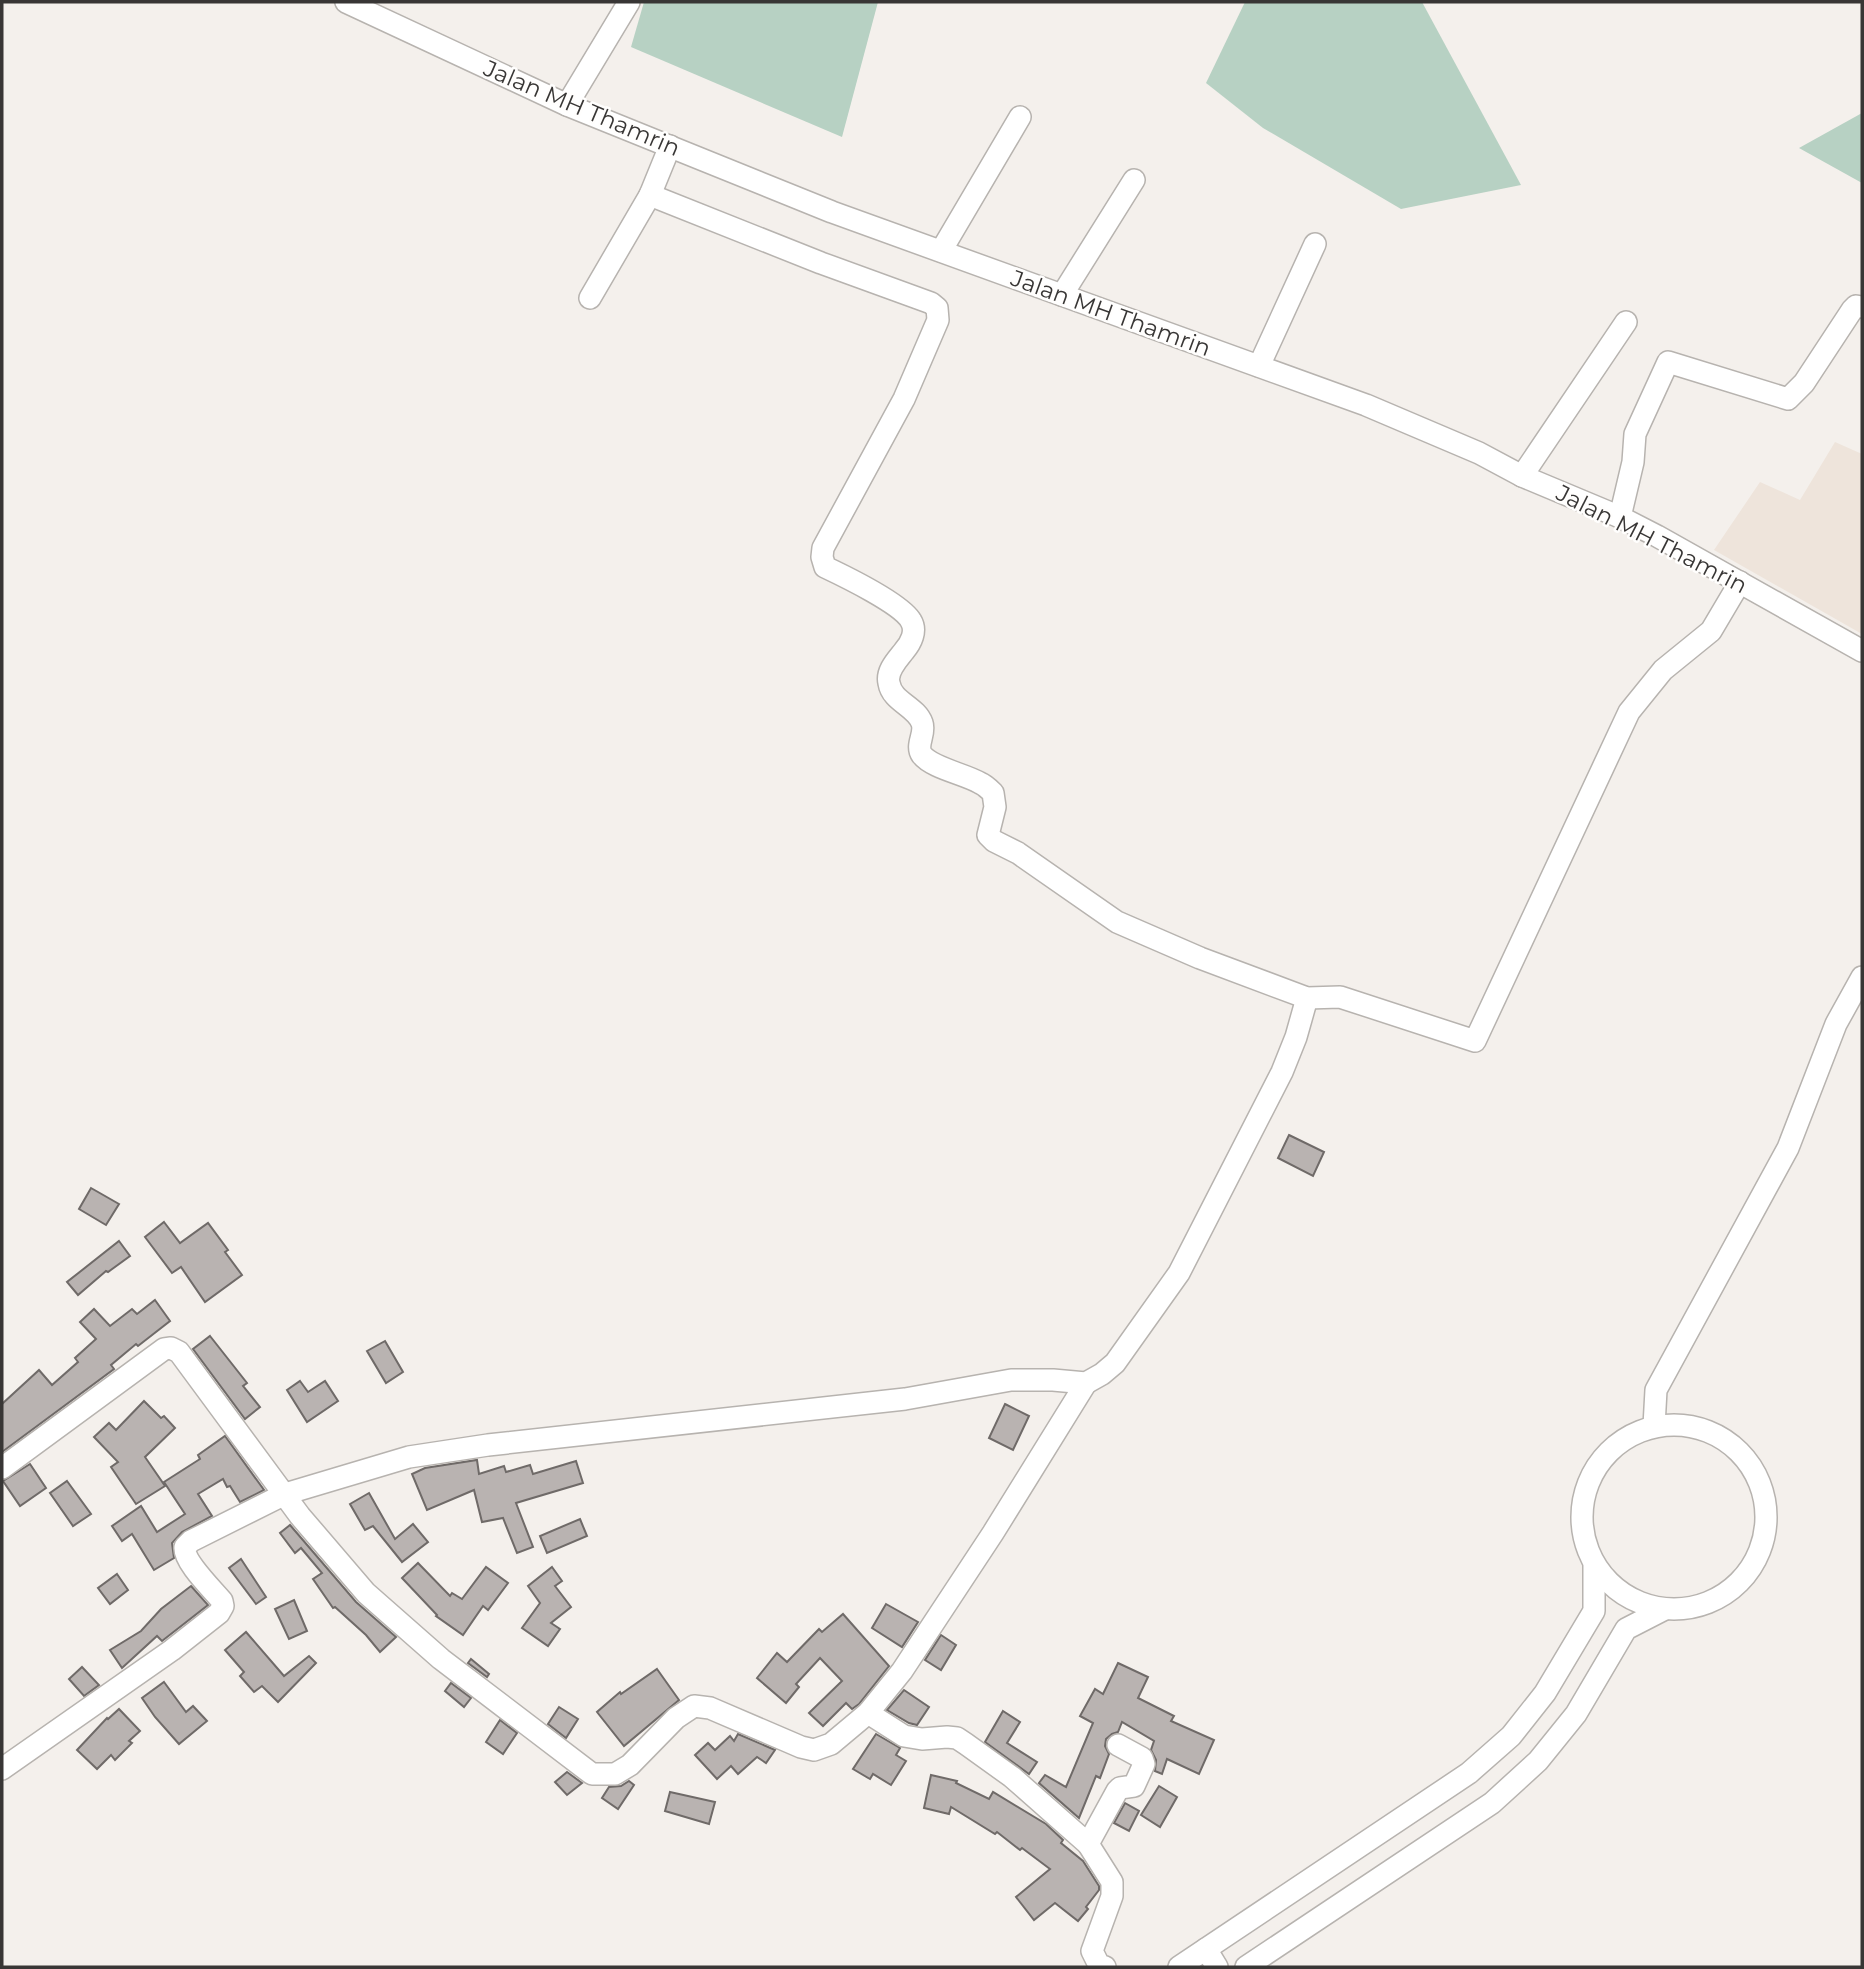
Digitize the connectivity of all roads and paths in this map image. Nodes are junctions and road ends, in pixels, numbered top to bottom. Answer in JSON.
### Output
{"nodes":[{"id":1,"x":346,"y":2,"type":"edge"},
{"id":2,"x":629,"y":2,"type":"edge"},
{"id":3,"x":566,"y":105,"type":"junction"},
{"id":4,"x":1020,"y":117,"type":"dead end"},
{"id":5,"x":670,"y":146,"type":"junction"},
{"id":6,"x":1134,"y":180,"type":"dead end"},
{"id":7,"x":650,"y":195,"type":"junction"},
{"id":8,"x":1315,"y":244,"type":"dead end"},
{"id":9,"x":940,"y":251,"type":"junction"},
{"id":10,"x":1062,"y":295,"type":"junction"},
{"id":11,"x":590,"y":298,"type":"dead end"},
{"id":12,"x":1862,"y":307,"type":"edge"},
{"id":13,"x":1626,"y":322,"type":"dead end"},
{"id":14,"x":1259,"y":366,"type":"junction"},
{"id":15,"x":1522,"y":476,"type":"junction"},
{"id":16,"x":1619,"y":517,"type":"junction"},
{"id":17,"x":1740,"y":582,"type":"junction"},
{"id":18,"x":1862,"y":650,"type":"edge"},
{"id":19,"x":1862,"y":977,"type":"edge"},
{"id":20,"x":1307,"y":998,"type":"junction"},
{"id":21,"x":1086,"y":1383,"type":"junction"},
{"id":22,"x":1654,"y":1426,"type":"junction"},
{"id":23,"x":2,"y":1468,"type":"edge"},
{"id":24,"x":285,"y":1494,"type":"junction"},
{"id":25,"x":1594,"y":1566,"type":"junction"},
{"id":26,"x":1663,"y":1610,"type":"junction"},
{"id":27,"x":868,"y":1713,"type":"junction"},
{"id":28,"x":1118,"y":1745,"type":"dead end"},
{"id":29,"x":2,"y":1769,"type":"edge"},
{"id":30,"x":1088,"y":1844,"type":"junction"},
{"id":31,"x":1212,"y":1958,"type":"edge"},
{"id":32,"x":1105,"y":1967,"type":"edge"},
{"id":33,"x":1179,"y":1967,"type":"edge"},
{"id":34,"x":1246,"y":1967,"type":"edge"}],
"edges":[{"from":1,"to":3,"type":"street","name":"Jalan MH Thamrin"},
{"from":2,"to":3,"type":"street"},
{"from":3,"to":5,"type":"street","name":"Jalan MH Thamrin"},
{"from":4,"to":9,"type":"street"},
{"from":5,"to":7,"type":"street"},
{"from":5,"to":9,"type":"street","name":"Jalan MH Thamrin"},
{"from":6,"to":10,"type":"street"},
{"from":7,"to":11,"type":"street"},
{"from":7,"to":20,"type":"street"},
{"from":8,"to":14,"type":"street"},
{"from":9,"to":10,"type":"street","name":"Jalan MH Thamrin"},
{"from":10,"to":14,"type":"street","name":"Jalan MH Thamrin"},
{"from":12,"to":16,"type":"street"},
{"from":13,"to":15,"type":"street"},
{"from":14,"to":15,"type":"street","name":"Jalan MH Thamrin"},
{"from":15,"to":16,"type":"street","name":"Jalan MH Thamrin"},
{"from":16,"to":17,"type":"street","name":"Jalan MH Thamrin"},
{"from":17,"to":18,"type":"street","name":"Jalan MH Thamrin"},
{"from":17,"to":20,"type":"street"},
{"from":19,"to":22,"type":"street"},
{"from":20,"to":21,"type":"street"},
{"from":21,"to":24,"type":"street"},
{"from":21,"to":27,"type":"street"},
{"from":22,"to":25,"type":"street"},
{"from":22,"to":26,"type":"street"},
{"from":23,"to":24,"type":"street"},
{"from":24,"to":27,"type":"street"},
{"from":24,"to":29,"type":"street"},
{"from":25,"to":26,"type":"street"},
{"from":25,"to":31,"type":"street"},
{"from":26,"to":34,"type":"street"},
{"from":27,"to":30,"type":"street"},
{"from":28,"to":30,"type":"street"},
{"from":30,"to":32,"type":"street"},
{"from":31,"to":33,"type":"street"}]}
